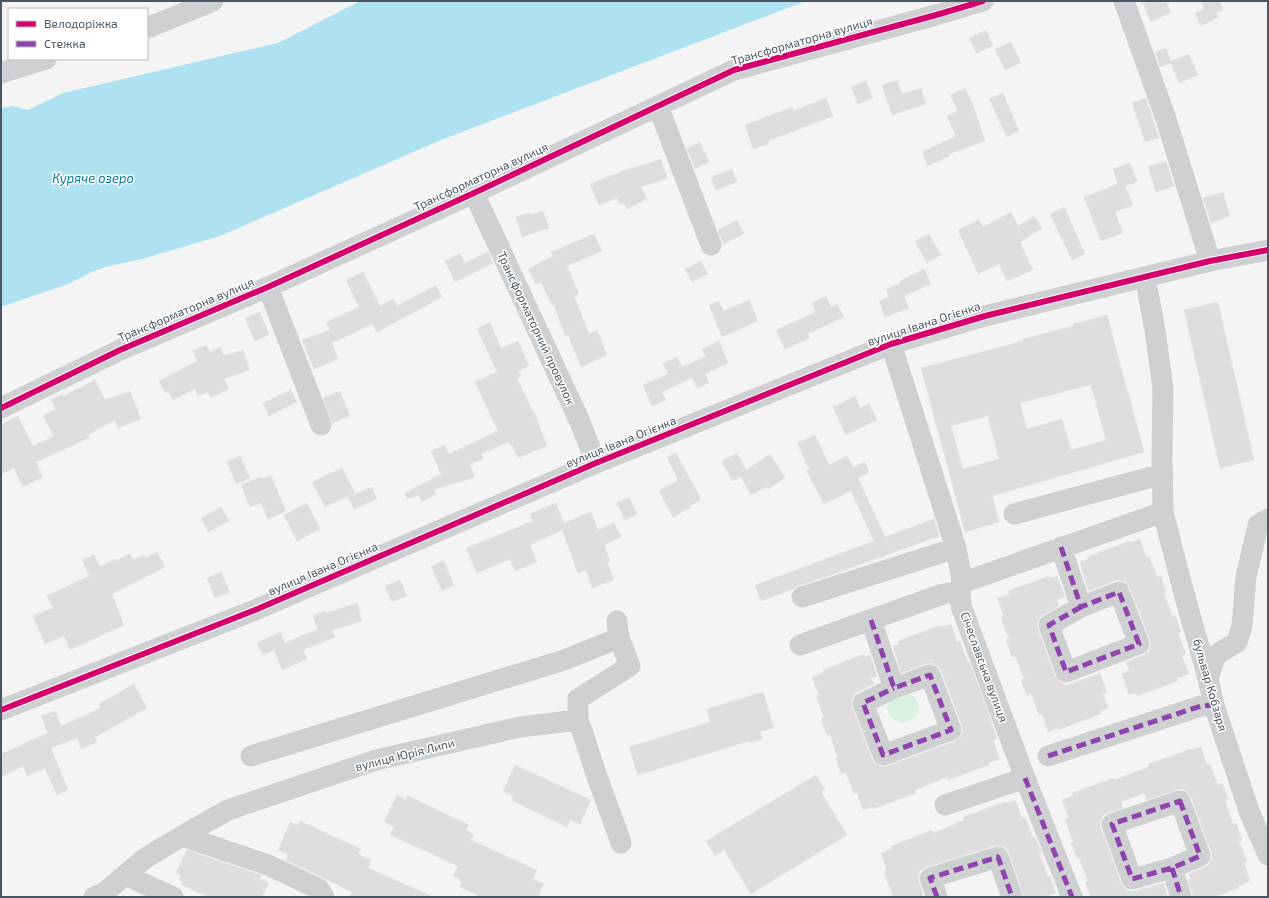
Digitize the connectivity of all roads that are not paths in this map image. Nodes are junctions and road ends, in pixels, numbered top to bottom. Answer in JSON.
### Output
{"nodes":[{"id":1,"x":213,"y":1,"type":"edge"},
{"id":2,"x":983,"y":1,"type":"edge"},
{"id":3,"x":1124,"y":1,"type":"edge"},
{"id":4,"x":148,"y":28,"type":"edge"},
{"id":5,"x":43,"y":60,"type":"edge"},
{"id":6,"x":1,"y":72,"type":"edge"},
{"id":7,"x":658,"y":106,"type":"junction"},
{"id":8,"x":474,"y":193,"type":"junction"},
{"id":9,"x":711,"y":245,"type":"dead end"},
{"id":10,"x":1268,"y":250,"type":"edge"},
{"id":11,"x":1210,"y":261,"type":"junction"},
{"id":12,"x":1145,"y":277,"type":"junction"},
{"id":13,"x":268,"y":287,"type":"junction"},
{"id":14,"x":892,"y":344,"type":"junction"},
{"id":15,"x":1,"y":408,"type":"edge"},
{"id":16,"x":321,"y":425,"type":"dead end"},
{"id":17,"x":596,"y":464,"type":"junction"},
{"id":18,"x":1163,"y":474,"type":"junction"},
{"id":19,"x":1164,"y":512,"type":"junction"},
{"id":20,"x":1014,"y":514,"type":"dead end"},
{"id":21,"x":1268,"y":520,"type":"edge"},
{"id":22,"x":1061,"y":547,"type":"junction"},
{"id":23,"x":956,"y":548,"type":"junction"},
{"id":24,"x":961,"y":587,"type":"junction"},
{"id":25,"x":802,"y":597,"type":"dead end"},
{"id":26,"x":1081,"y":607,"type":"dead end"},
{"id":27,"x":871,"y":620,"type":"junction"},
{"id":28,"x":800,"y":645,"type":"dead end"},
{"id":29,"x":1208,"y":678,"type":"junction"},
{"id":30,"x":894,"y":688,"type":"dead end"},
{"id":31,"x":1214,"y":705,"type":"junction"},
{"id":32,"x":1,"y":710,"type":"edge"},
{"id":33,"x":578,"y":720,"type":"junction"},
{"id":34,"x":251,"y":756,"type":"dead end"},
{"id":35,"x":1048,"y":756,"type":"dead end"},
{"id":36,"x":1025,"y":778,"type":"junction"},
{"id":37,"x":945,"y":805,"type":"dead end"},
{"id":38,"x":182,"y":836,"type":"junction"},
{"id":39,"x":621,"y":843,"type":"dead end"},
{"id":40,"x":1268,"y":855,"type":"edge"},
{"id":41,"x":1172,"y":868,"type":"dead end"},
{"id":42,"x":125,"y":875,"type":"junction"},
{"id":43,"x":94,"y":897,"type":"edge"},
{"id":44,"x":173,"y":897,"type":"edge"},
{"id":45,"x":324,"y":897,"type":"edge"},
{"id":46,"x":937,"y":897,"type":"edge"},
{"id":47,"x":1012,"y":897,"type":"edge"},
{"id":48,"x":1072,"y":897,"type":"edge"},
{"id":49,"x":1182,"y":897,"type":"edge"}],
"edges":[{"from":1,"to":4,"type":"street"},
{"from":2,"to":7,"type":"street","name":"Трансформаторна вулиця"},
{"from":3,"to":11,"type":"street"},
{"from":5,"to":6,"type":"street"},
{"from":7,"to":8,"type":"street","name":"Трансформаторна вулиця"},
{"from":7,"to":9,"type":"street"},
{"from":8,"to":13,"type":"street","name":"Трансформаторна вулиця"},
{"from":8,"to":17,"type":"street","name":"Трансформаторний провулок"},
{"from":10,"to":11,"type":"street","name":"вулиця Івана Огієнка"},
{"from":11,"to":12,"type":"street","name":"вулиця Івана Огієнка"},
{"from":12,"to":14,"type":"street","name":"вулиця Івана Огієнка"},
{"from":12,"to":18,"type":"street","name":"бульвар Кобзаря"},
{"from":13,"to":15,"type":"street","name":"Трансформаторна вулиця"},
{"from":13,"to":16,"type":"street"},
{"from":14,"to":17,"type":"street","name":"вулиця Івана Огієнка"},
{"from":14,"to":23,"type":"street","name":"Січеславська вулиця"},
{"from":17,"to":32,"type":"street","name":"вулиця Івана Огієнка"},
{"from":18,"to":19,"type":"street","name":"бульвар Кобзаря"},
{"from":18,"to":20,"type":"street"},
{"from":19,"to":22,"type":"street"},
{"from":19,"to":29,"type":"street","name":"бульвар Кобзаря"},
{"from":21,"to":29,"type":"street"},
{"from":22,"to":24,"type":"street"},
{"from":22,"to":26,"type":"street"},
{"from":23,"to":24,"type":"street","name":"Січеславська вулиця"},
{"from":23,"to":25,"type":"street"},
{"from":24,"to":27,"type":"street"},
{"from":24,"to":36,"type":"street","name":"Січеславська вулиця"},
{"from":27,"to":28,"type":"street"},
{"from":27,"to":30,"type":"street"},
{"from":29,"to":31,"type":"street","name":"бульвар Кобзаря"},
{"from":31,"to":35,"type":"street"},
{"from":31,"to":40,"type":"street","name":"бульвар Кобзаря"},
{"from":33,"to":34,"type":"street"},
{"from":33,"to":38,"type":"street","name":"вулиця Юрія Липи"},
{"from":33,"to":39,"type":"street"},
{"from":36,"to":37,"type":"street"},
{"from":36,"to":48,"type":"street","name":"Січеславська вулиця"},
{"from":38,"to":42,"type":"street","name":"вулиця Юрія Липи"},
{"from":38,"to":45,"type":"street"},
{"from":41,"to":49,"type":"street"},
{"from":42,"to":43,"type":"street","name":"вулиця Юрія Липи"},
{"from":42,"to":44,"type":"street"},
{"from":46,"to":47,"type":"street"}]}
